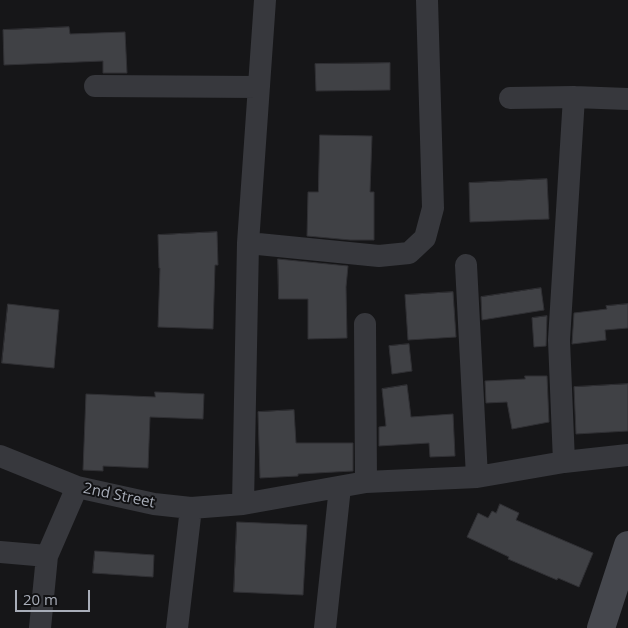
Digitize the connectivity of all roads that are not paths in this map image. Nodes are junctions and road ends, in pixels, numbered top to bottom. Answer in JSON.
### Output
{"nodes":[{"id":1,"x":264,"y":0,"type":"edge"},
{"id":2,"x":428,"y":0,"type":"edge"},
{"id":3,"x":95,"y":86,"type":"dead end"},
{"id":4,"x":259,"y":87,"type":"junction"},
{"id":5,"x":574,"y":97,"type":"junction"},
{"id":6,"x":510,"y":98,"type":"dead end"},
{"id":7,"x":628,"y":99,"type":"edge"},
{"id":8,"x":248,"y":243,"type":"junction"},
{"id":9,"x":466,"y":265,"type":"dead end"},
{"id":10,"x":365,"y":324,"type":"dead end"},
{"id":11,"x":0,"y":456,"type":"edge"},
{"id":12,"x":628,"y":456,"type":"edge"},
{"id":13,"x":564,"y":462,"type":"junction"},
{"id":14,"x":477,"y":477,"type":"junction"},
{"id":15,"x":366,"y":482,"type":"junction"},
{"id":16,"x":77,"y":487,"type":"junction"},
{"id":17,"x":340,"y":487,"type":"junction"},
{"id":18,"x":243,"y":504,"type":"junction"},
{"id":19,"x":191,"y":508,"type":"junction"},
{"id":20,"x":0,"y":552,"type":"edge"},
{"id":21,"x":47,"y":556,"type":"junction"},
{"id":22,"x":626,"y":557,"type":"edge"},
{"id":23,"x":40,"y":628,"type":"edge"},
{"id":24,"x":178,"y":628,"type":"edge"},
{"id":25,"x":325,"y":628,"type":"edge"},
{"id":26,"x":601,"y":628,"type":"edge"}],
"edges":[{"from":1,"to":4,"type":"street"},
{"from":2,"to":8,"type":"street"},
{"from":3,"to":4,"type":"street"},
{"from":4,"to":8,"type":"street"},
{"from":5,"to":6,"type":"street"},
{"from":5,"to":7,"type":"street"},
{"from":5,"to":13,"type":"street"},
{"from":8,"to":18,"type":"street"},
{"from":9,"to":14,"type":"street"},
{"from":10,"to":15,"type":"street"},
{"from":11,"to":16,"type":"street","name":"2nd Street"},
{"from":12,"to":13,"type":"street","name":"2nd Street"},
{"from":13,"to":14,"type":"street","name":"2nd Street"},
{"from":14,"to":15,"type":"street","name":"2nd Street"},
{"from":15,"to":17,"type":"street","name":"2nd Street"},
{"from":16,"to":19,"type":"street","name":"2nd Street"},
{"from":16,"to":21,"type":"street"},
{"from":17,"to":18,"type":"street","name":"2nd Street"},
{"from":17,"to":25,"type":"street"},
{"from":18,"to":19,"type":"street","name":"2nd Street"},
{"from":19,"to":24,"type":"street"},
{"from":20,"to":21,"type":"street"},
{"from":21,"to":23,"type":"street"},
{"from":22,"to":26,"type":"main road"}]}
